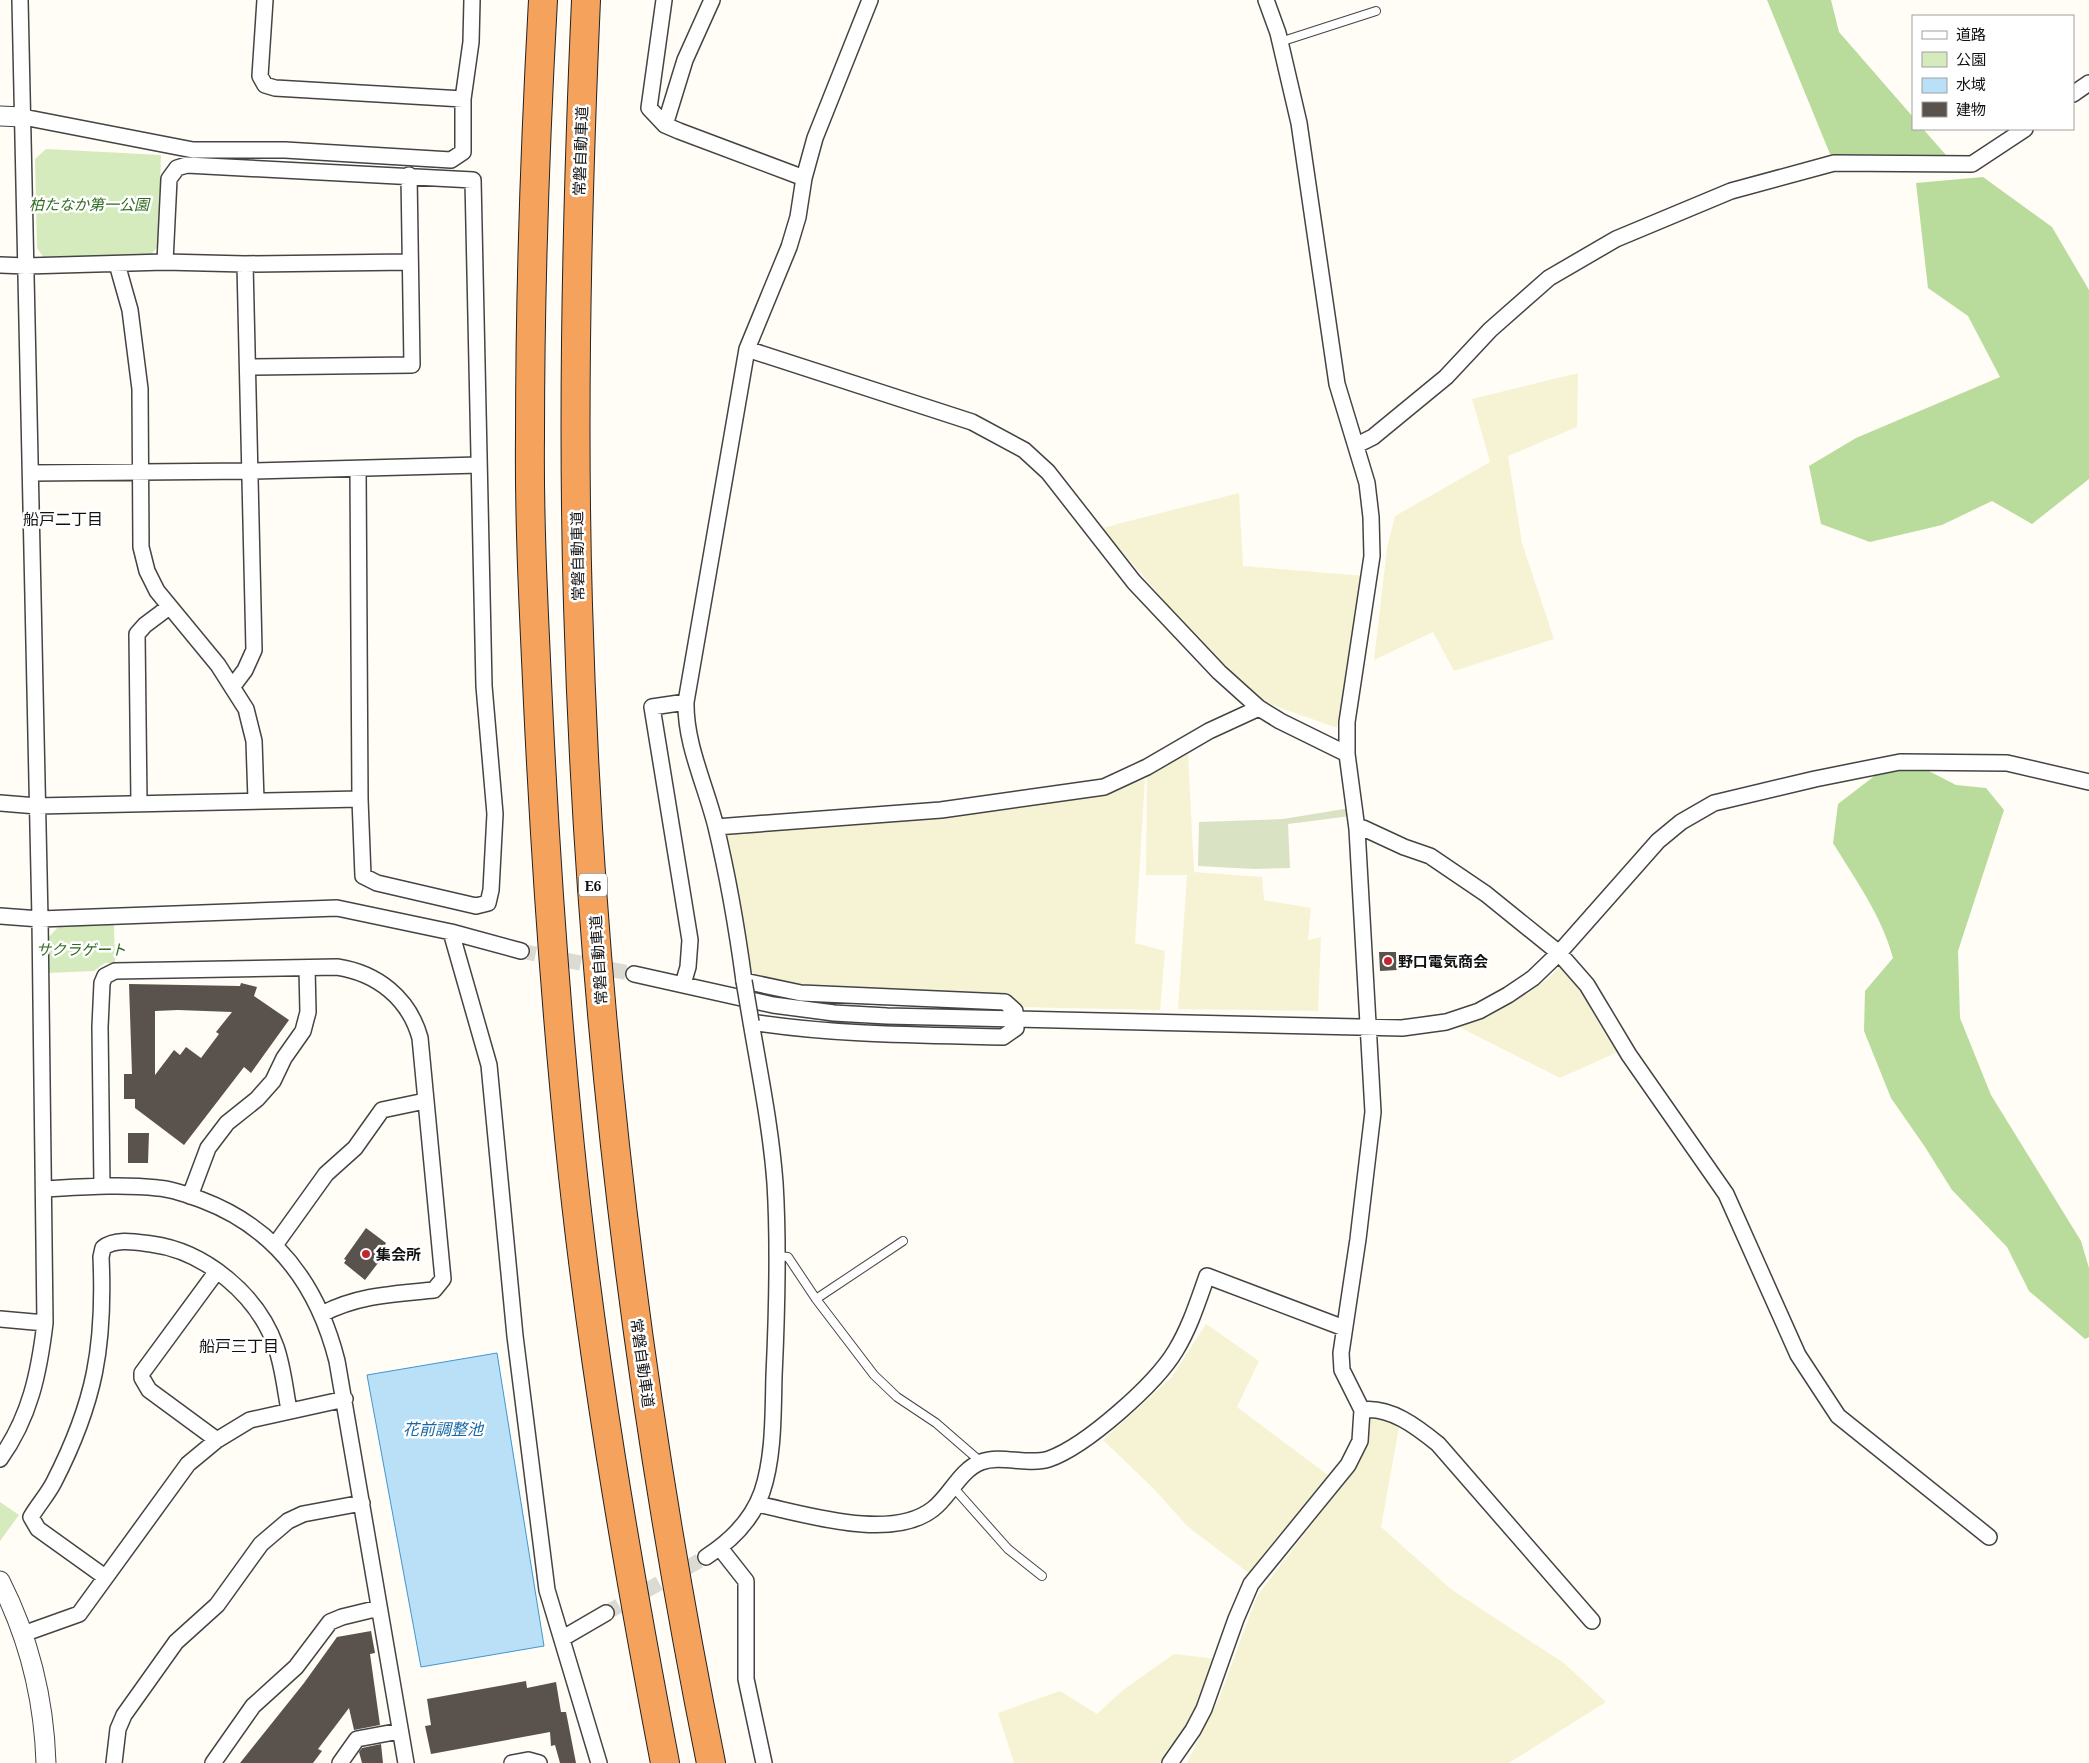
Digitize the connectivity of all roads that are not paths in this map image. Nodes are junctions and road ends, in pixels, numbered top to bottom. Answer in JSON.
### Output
{"nodes":[{"id":1,"x":20,"y":0,"type":"edge"},
{"id":2,"x":265,"y":0,"type":"edge"},
{"id":3,"x":472,"y":0,"type":"edge"},
{"id":4,"x":543,"y":0,"type":"edge"},
{"id":5,"x":586,"y":0,"type":"edge"},
{"id":6,"x":664,"y":0,"type":"edge"},
{"id":7,"x":712,"y":0,"type":"edge"},
{"id":8,"x":870,"y":0,"type":"edge"},
{"id":9,"x":1265,"y":3,"type":"edge"},
{"id":10,"x":1376,"y":12,"type":"dead end"},
{"id":11,"x":1280,"y":42,"type":"junction"},
{"id":12,"x":2089,"y":82,"type":"edge"},
{"id":13,"x":2074,"y":93,"type":"edge"},
{"id":14,"x":464,"y":99,"type":"junction"},
{"id":15,"x":0,"y":116,"type":"edge"},
{"id":16,"x":23,"y":117,"type":"junction"},
{"id":17,"x":665,"y":125,"type":"junction"},
{"id":18,"x":2023,"y":130,"type":"edge"},
{"id":19,"x":409,"y":175,"type":"junction"},
{"id":20,"x":804,"y":178,"type":"junction"},
{"id":21,"x":165,"y":262,"type":"junction"},
{"id":22,"x":410,"y":262,"type":"junction"},
{"id":23,"x":117,"y":264,"type":"junction"},
{"id":24,"x":246,"y":264,"type":"junction"},
{"id":25,"x":0,"y":265,"type":"edge"},
{"id":26,"x":26,"y":266,"type":"junction"},
{"id":27,"x":747,"y":349,"type":"junction"},
{"id":28,"x":249,"y":367,"type":"junction"},
{"id":29,"x":1357,"y":445,"type":"junction"},
{"id":30,"x":479,"y":465,"type":"junction"},
{"id":31,"x":358,"y":469,"type":"junction"},
{"id":32,"x":251,"y":472,"type":"junction"},
{"id":33,"x":31,"y":473,"type":"junction"},
{"id":34,"x":141,"y":473,"type":"junction"},
{"id":35,"x":169,"y":607,"type":"junction"},
{"id":36,"x":233,"y":686,"type":"junction"},
{"id":37,"x":686,"y":702,"type":"junction"},
{"id":38,"x":1259,"y":708,"type":"junction"},
{"id":39,"x":1347,"y":754,"type":"junction"},
{"id":40,"x":2089,"y":782,"type":"edge"},
{"id":41,"x":360,"y":799,"type":"junction"},
{"id":42,"x":256,"y":800,"type":"junction"},
{"id":43,"x":0,"y":803,"type":"edge"},
{"id":44,"x":138,"y":803,"type":"junction"},
{"id":45,"x":37,"y":806,"type":"junction"},
{"id":46,"x":716,"y":827,"type":"junction"},
{"id":47,"x":1357,"y":829,"type":"junction"},
{"id":48,"x":0,"y":916,"type":"edge"},
{"id":49,"x":40,"y":920,"type":"junction"},
{"id":50,"x":451,"y":932,"type":"junction"},
{"id":51,"x":521,"y":951,"type":"tunnel mouth"},
{"id":52,"x":1558,"y":953,"type":"junction"},
{"id":53,"x":307,"y":968,"type":"junction"},
{"id":54,"x":634,"y":974,"type":"tunnel mouth"},
{"id":55,"x":744,"y":981,"type":"junction"},
{"id":56,"x":683,"y":984,"type":"junction"},
{"id":57,"x":1016,"y":1019,"type":"junction"},
{"id":58,"x":751,"y":1022,"type":"junction"},
{"id":59,"x":1369,"y":1027,"type":"junction"},
{"id":60,"x":425,"y":1102,"type":"junction"},
{"id":61,"x":102,"y":1186,"type":"junction"},
{"id":62,"x":44,"y":1188,"type":"junction"},
{"id":63,"x":190,"y":1196,"type":"junction"},
{"id":64,"x":903,"y":1241,"type":"dead end"},
{"id":65,"x":275,"y":1245,"type":"junction"},
{"id":66,"x":777,"y":1256,"type":"junction"},
{"id":67,"x":217,"y":1271,"type":"junction"},
{"id":68,"x":816,"y":1299,"type":"junction"},
{"id":69,"x":322,"y":1314,"type":"junction"},
{"id":70,"x":0,"y":1319,"type":"edge"},
{"id":71,"x":45,"y":1323,"type":"junction"},
{"id":72,"x":1344,"y":1328,"type":"junction"},
{"id":73,"x":344,"y":1399,"type":"junction"},
{"id":74,"x":289,"y":1410,"type":"junction"},
{"id":75,"x":1362,"y":1410,"type":"junction"},
{"id":76,"x":217,"y":1440,"type":"junction"},
{"id":77,"x":0,"y":1459,"type":"edge"},
{"id":78,"x":981,"y":1462,"type":"junction"},
{"id":79,"x":953,"y":1487,"type":"junction"},
{"id":80,"x":362,"y":1503,"type":"junction"},
{"id":81,"x":756,"y":1504,"type":"junction"},
{"id":82,"x":1989,"y":1537,"type":"dead end"},
{"id":83,"x":720,"y":1548,"type":"junction"},
{"id":84,"x":706,"y":1557,"type":"tunnel mouth"},
{"id":85,"x":1042,"y":1576,"type":"dead end"},
{"id":86,"x":105,"y":1577,"type":"junction"},
{"id":87,"x":0,"y":1581,"type":"edge"},
{"id":88,"x":379,"y":1608,"type":"junction"},
{"id":89,"x":606,"y":1613,"type":"tunnel mouth"},
{"id":90,"x":1592,"y":1621,"type":"dead end"},
{"id":91,"x":24,"y":1634,"type":"junction"},
{"id":92,"x":563,"y":1638,"type":"junction"},
{"id":93,"x":400,"y":1731,"type":"junction"},
{"id":94,"x":46,"y":1763,"type":"edge"},
{"id":95,"x":114,"y":1763,"type":"edge"},
{"id":96,"x":214,"y":1763,"type":"edge"},
{"id":97,"x":340,"y":1763,"type":"edge"},
{"id":98,"x":406,"y":1763,"type":"edge"},
{"id":99,"x":512,"y":1763,"type":"edge"},
{"id":100,"x":539,"y":1763,"type":"edge"},
{"id":101,"x":599,"y":1763,"type":"edge"},
{"id":102,"x":665,"y":1763,"type":"edge"},
{"id":103,"x":711,"y":1763,"type":"edge"},
{"id":104,"x":764,"y":1763,"type":"edge"},
{"id":105,"x":1170,"y":1763,"type":"edge"}],
"edges":[{"from":1,"to":16,"type":"street"},
{"from":2,"to":14,"type":"street"},
{"from":3,"to":14,"type":"street"},
{"from":4,"to":102,"type":"highway"},
{"from":5,"to":103,"type":"highway","name":"常磐自動車道","number":"E6"},
{"from":6,"to":17,"type":"street"},
{"from":7,"to":17,"type":"street"},
{"from":8,"to":20,"type":"street"},
{"from":9,"to":11,"type":"street"},
{"from":10,"to":11,"type":"lane"},
{"from":11,"to":29,"type":"street"},
{"from":12,"to":13,"type":"street"},
{"from":14,"to":16,"type":"street"},
{"from":15,"to":16,"type":"street"},
{"from":16,"to":26,"type":"street"},
{"from":17,"to":20,"type":"street"},
{"from":18,"to":29,"type":"street"},
{"from":19,"to":21,"type":"street"},
{"from":19,"to":22,"type":"street"},
{"from":19,"to":30,"type":"street"},
{"from":20,"to":27,"type":"street"},
{"from":21,"to":23,"type":"street"},
{"from":21,"to":24,"type":"street"},
{"from":22,"to":24,"type":"street"},
{"from":22,"to":28,"type":"street"},
{"from":23,"to":26,"type":"street"},
{"from":23,"to":34,"type":"street"},
{"from":24,"to":28,"type":"street"},
{"from":25,"to":26,"type":"street"},
{"from":26,"to":33,"type":"street"},
{"from":27,"to":37,"type":"street"},
{"from":27,"to":38,"type":"street"},
{"from":28,"to":32,"type":"street"},
{"from":29,"to":39,"type":"street"},
{"from":30,"to":31,"type":"street"},
{"from":30,"to":41,"type":"street"},
{"from":31,"to":32,"type":"street"},
{"from":31,"to":41,"type":"street"},
{"from":32,"to":34,"type":"street"},
{"from":32,"to":36,"type":"street"},
{"from":33,"to":34,"type":"street"},
{"from":33,"to":45,"type":"street"},
{"from":34,"to":35,"type":"street"},
{"from":35,"to":36,"type":"street"},
{"from":35,"to":44,"type":"street"},
{"from":36,"to":42,"type":"street"},
{"from":37,"to":46,"type":"street"},
{"from":37,"to":56,"type":"street"},
{"from":38,"to":39,"type":"street"},
{"from":38,"to":46,"type":"street"},
{"from":39,"to":47,"type":"street"},
{"from":40,"to":52,"type":"street"},
{"from":41,"to":42,"type":"street"},
{"from":42,"to":44,"type":"street"},
{"from":43,"to":45,"type":"street"},
{"from":44,"to":45,"type":"street"},
{"from":45,"to":49,"type":"street"},
{"from":46,"to":55,"type":"street"},
{"from":47,"to":52,"type":"street"},
{"from":47,"to":59,"type":"street"},
{"from":48,"to":49,"type":"street"},
{"from":49,"to":50,"type":"street"},
{"from":49,"to":62,"type":"street"},
{"from":50,"to":51,"type":"street"},
{"from":50,"to":92,"type":"street"},
{"from":52,"to":59,"type":"street"},
{"from":52,"to":82,"type":"street"},
{"from":53,"to":60,"type":"street"},
{"from":53,"to":61,"type":"street"},
{"from":53,"to":63,"type":"street"},
{"from":54,"to":56,"type":"street"},
{"from":55,"to":57,"type":"street"},
{"from":55,"to":58,"type":"street","bridge":true},
{"from":56,"to":57,"type":"street"},
{"from":57,"to":58,"type":"street"},
{"from":57,"to":59,"type":"street"},
{"from":58,"to":66,"type":"street"},
{"from":59,"to":72,"type":"street"},
{"from":60,"to":65,"type":"street"},
{"from":60,"to":69,"type":"street"},
{"from":61,"to":62,"type":"street"},
{"from":61,"to":63,"type":"street"},
{"from":62,"to":71,"type":"street"},
{"from":63,"to":65,"type":"street"},
{"from":64,"to":68,"type":"lane"},
{"from":65,"to":69,"type":"street"},
{"from":66,"to":68,"type":"lane"},
{"from":66,"to":81,"type":"street"},
{"from":67,"to":74,"type":"street"},
{"from":67,"to":76,"type":"street"},
{"from":67,"to":86,"type":"street"},
{"from":68,"to":78,"type":"lane"},
{"from":69,"to":73,"type":"street"},
{"from":70,"to":71,"type":"street"},
{"from":71,"to":77,"type":"street"},
{"from":72,"to":75,"type":"street"},
{"from":72,"to":78,"type":"street"},
{"from":73,"to":74,"type":"street"},
{"from":73,"to":80,"type":"street"},
{"from":74,"to":76,"type":"street"},
{"from":75,"to":90,"type":"street"},
{"from":75,"to":105,"type":"street"},
{"from":76,"to":86,"type":"street"},
{"from":78,"to":79,"type":"street"},
{"from":79,"to":81,"type":"street"},
{"from":79,"to":85,"type":"lane"},
{"from":80,"to":88,"type":"street"},
{"from":80,"to":95,"type":"street"},
{"from":81,"to":83,"type":"street"},
{"from":83,"to":84,"type":"street"},
{"from":83,"to":104,"type":"street"},
{"from":86,"to":91,"type":"street"},
{"from":87,"to":91,"type":"street"},
{"from":88,"to":93,"type":"street"},
{"from":88,"to":96,"type":"street"},
{"from":89,"to":92,"type":"street"},
{"from":91,"to":94,"type":"street"},
{"from":92,"to":101,"type":"street"},
{"from":93,"to":97,"type":"street"},
{"from":93,"to":98,"type":"street"},
{"from":99,"to":100,"type":"street"}]}
